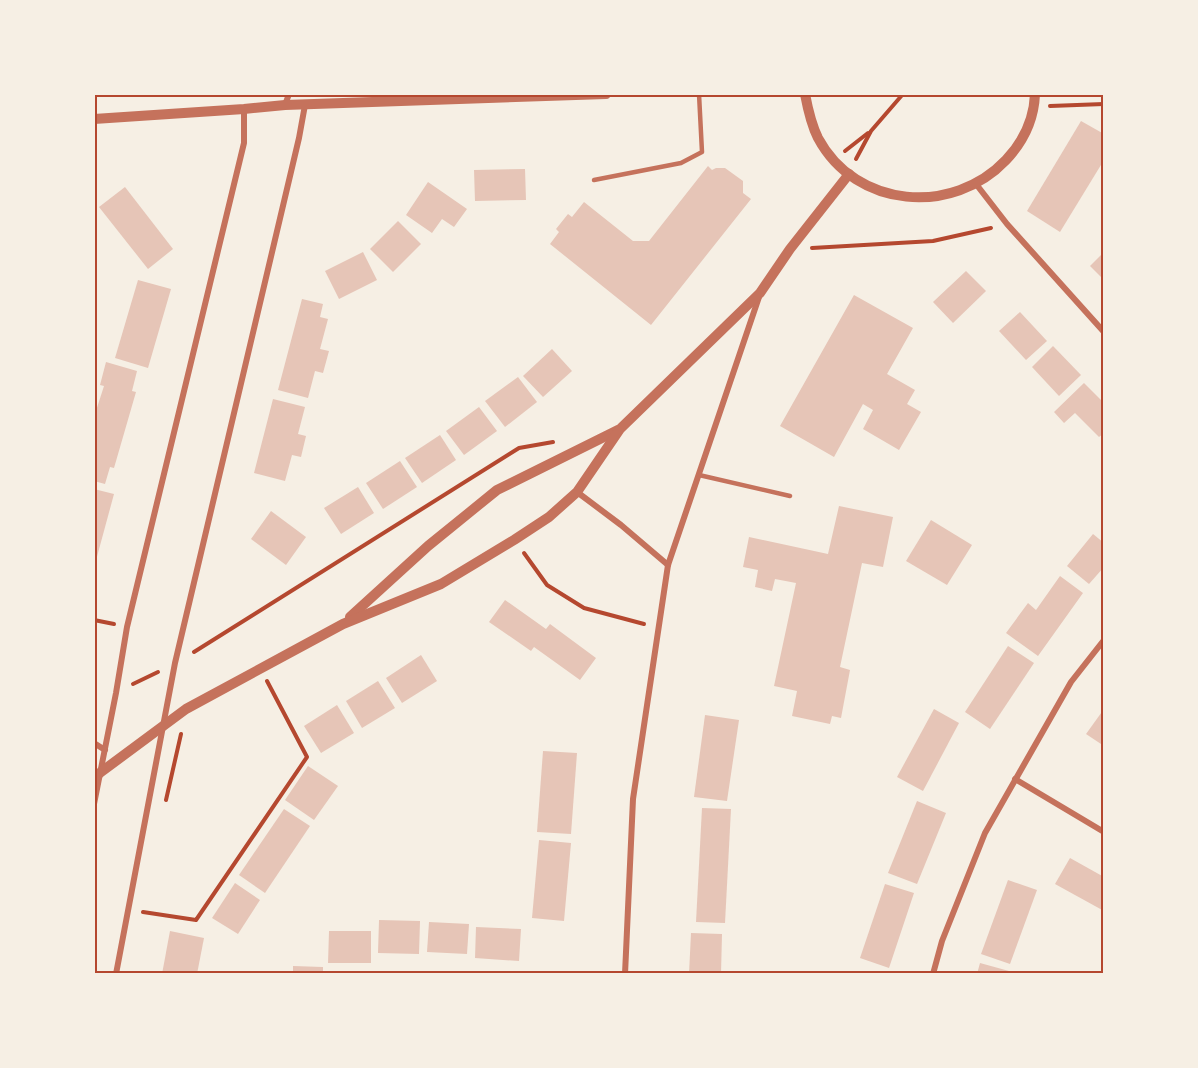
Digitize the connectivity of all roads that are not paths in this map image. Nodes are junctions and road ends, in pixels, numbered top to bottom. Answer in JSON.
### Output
{"nodes":[{"id":1,"x":606,"y":94,"type":"edge"},
{"id":2,"x":699,"y":94,"type":"edge"},
{"id":3,"x":805,"y":94,"type":"edge"},
{"id":4,"x":1035,"y":94,"type":"edge"},
{"id":5,"x":287,"y":100,"type":"edge"},
{"id":6,"x":305,"y":105,"type":"junction"},
{"id":7,"x":244,"y":110,"type":"junction"},
{"id":8,"x":94,"y":119,"type":"edge"},
{"id":9,"x":849,"y":174,"type":"junction"},
{"id":10,"x":594,"y":180,"type":"dead end"},
{"id":11,"x":975,"y":184,"type":"junction"},
{"id":12,"x":760,"y":293,"type":"junction"},
{"id":13,"x":1104,"y":332,"type":"edge"},
{"id":14,"x":620,"y":429,"type":"junction"},
{"id":15,"x":699,"y":475,"type":"junction"},
{"id":16,"x":577,"y":492,"type":"junction"},
{"id":17,"x":790,"y":496,"type":"dead end"},
{"id":18,"x":668,"y":565,"type":"junction"},
{"id":19,"x":343,"y":624,"type":"junction"},
{"id":20,"x":1104,"y":640,"type":"edge"},
{"id":21,"x":163,"y":725,"type":"junction"},
{"id":22,"x":94,"y":743,"type":"edge"},
{"id":23,"x":105,"y":750,"type":"junction"},
{"id":24,"x":98,"y":775,"type":"edge"},
{"id":25,"x":1015,"y":779,"type":"junction"},
{"id":26,"x":94,"y":804,"type":"edge"},
{"id":27,"x":1104,"y":832,"type":"edge"},
{"id":28,"x":116,"y":974,"type":"edge"},
{"id":29,"x":625,"y":974,"type":"edge"},
{"id":30,"x":933,"y":974,"type":"edge"}],
"edges":[{"from":1,"to":6,"type":"street"},
{"from":2,"to":10,"type":"lane"},
{"from":3,"to":9,"type":"street"},
{"from":4,"to":11,"type":"street"},
{"from":5,"to":6,"type":"street"},
{"from":5,"to":7,"type":"street"},
{"from":6,"to":21,"type":"street"},
{"from":7,"to":8,"type":"street"},
{"from":7,"to":23,"type":"street"},
{"from":9,"to":11,"type":"street"},
{"from":9,"to":12,"type":"street"},
{"from":11,"to":13,"type":"street"},
{"from":12,"to":14,"type":"street"},
{"from":12,"to":15,"type":"street"},
{"from":14,"to":16,"type":"street"},
{"from":14,"to":19,"type":"street"},
{"from":15,"to":17,"type":"lane"},
{"from":15,"to":18,"type":"street"},
{"from":16,"to":18,"type":"street"},
{"from":16,"to":19,"type":"street"},
{"from":18,"to":29,"type":"street"},
{"from":19,"to":21,"type":"street"},
{"from":20,"to":25,"type":"street"},
{"from":21,"to":24,"type":"street"},
{"from":21,"to":28,"type":"street"},
{"from":22,"to":23,"type":"street"},
{"from":23,"to":24,"type":"street"},
{"from":24,"to":26,"type":"street"},
{"from":25,"to":27,"type":"street"},
{"from":25,"to":30,"type":"street"}]}
